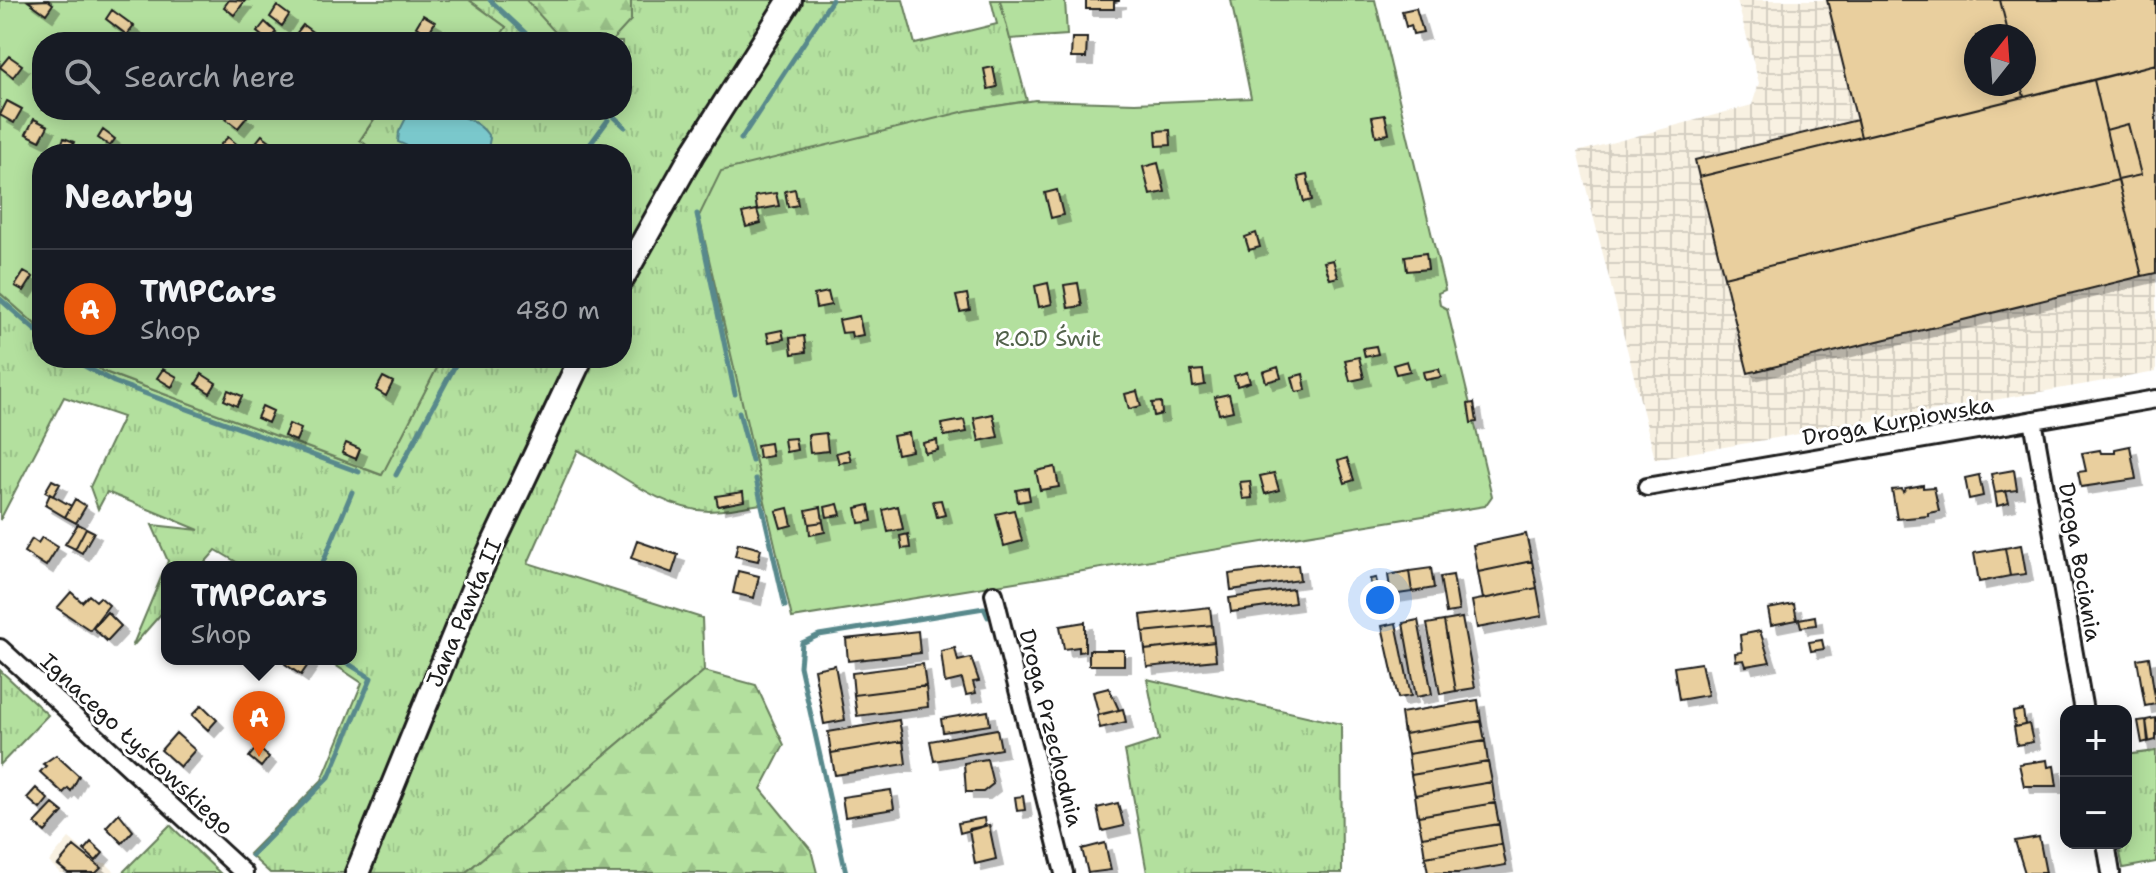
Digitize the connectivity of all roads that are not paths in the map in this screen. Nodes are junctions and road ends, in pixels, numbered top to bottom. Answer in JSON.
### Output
{"nodes":[{"id":1,"x":790,"y":0,"type":"edge"},
{"id":2,"x":632,"y":261,"type":"edge"},
{"id":3,"x":576,"y":368,"type":"edge"},
{"id":4,"x":2156,"y":399,"type":"edge"},
{"id":5,"x":2033,"y":420,"type":"junction"},
{"id":6,"x":1647,"y":487,"type":"dead end"},
{"id":7,"x":994,"y":594,"type":"dead end"},
{"id":8,"x":0,"y":648,"type":"edge"},
{"id":9,"x":2083,"y":705,"type":"edge"},
{"id":10,"x":2107,"y":849,"type":"edge"},
{"id":11,"x":244,"y":873,"type":"edge"},
{"id":12,"x":357,"y":873,"type":"edge"},
{"id":13,"x":1064,"y":873,"type":"edge"},
{"id":14,"x":2111,"y":873,"type":"edge"}],
"edges":[{"from":1,"to":2,"type":"main road"},
{"from":3,"to":12,"type":"main road","name":"Jana Pawła II"},
{"from":4,"to":5,"type":"street","name":"Droga Kurpiowska"},
{"from":5,"to":6,"type":"street","name":"Droga Kurpiowska"},
{"from":5,"to":9,"type":"street","name":"Droga Bociania"},
{"from":7,"to":13,"type":"street","name":"Droga Przechodnia"},
{"from":8,"to":11,"type":"street","name":"Ignacego Łyskowskiego"},
{"from":10,"to":14,"type":"street"}]}
